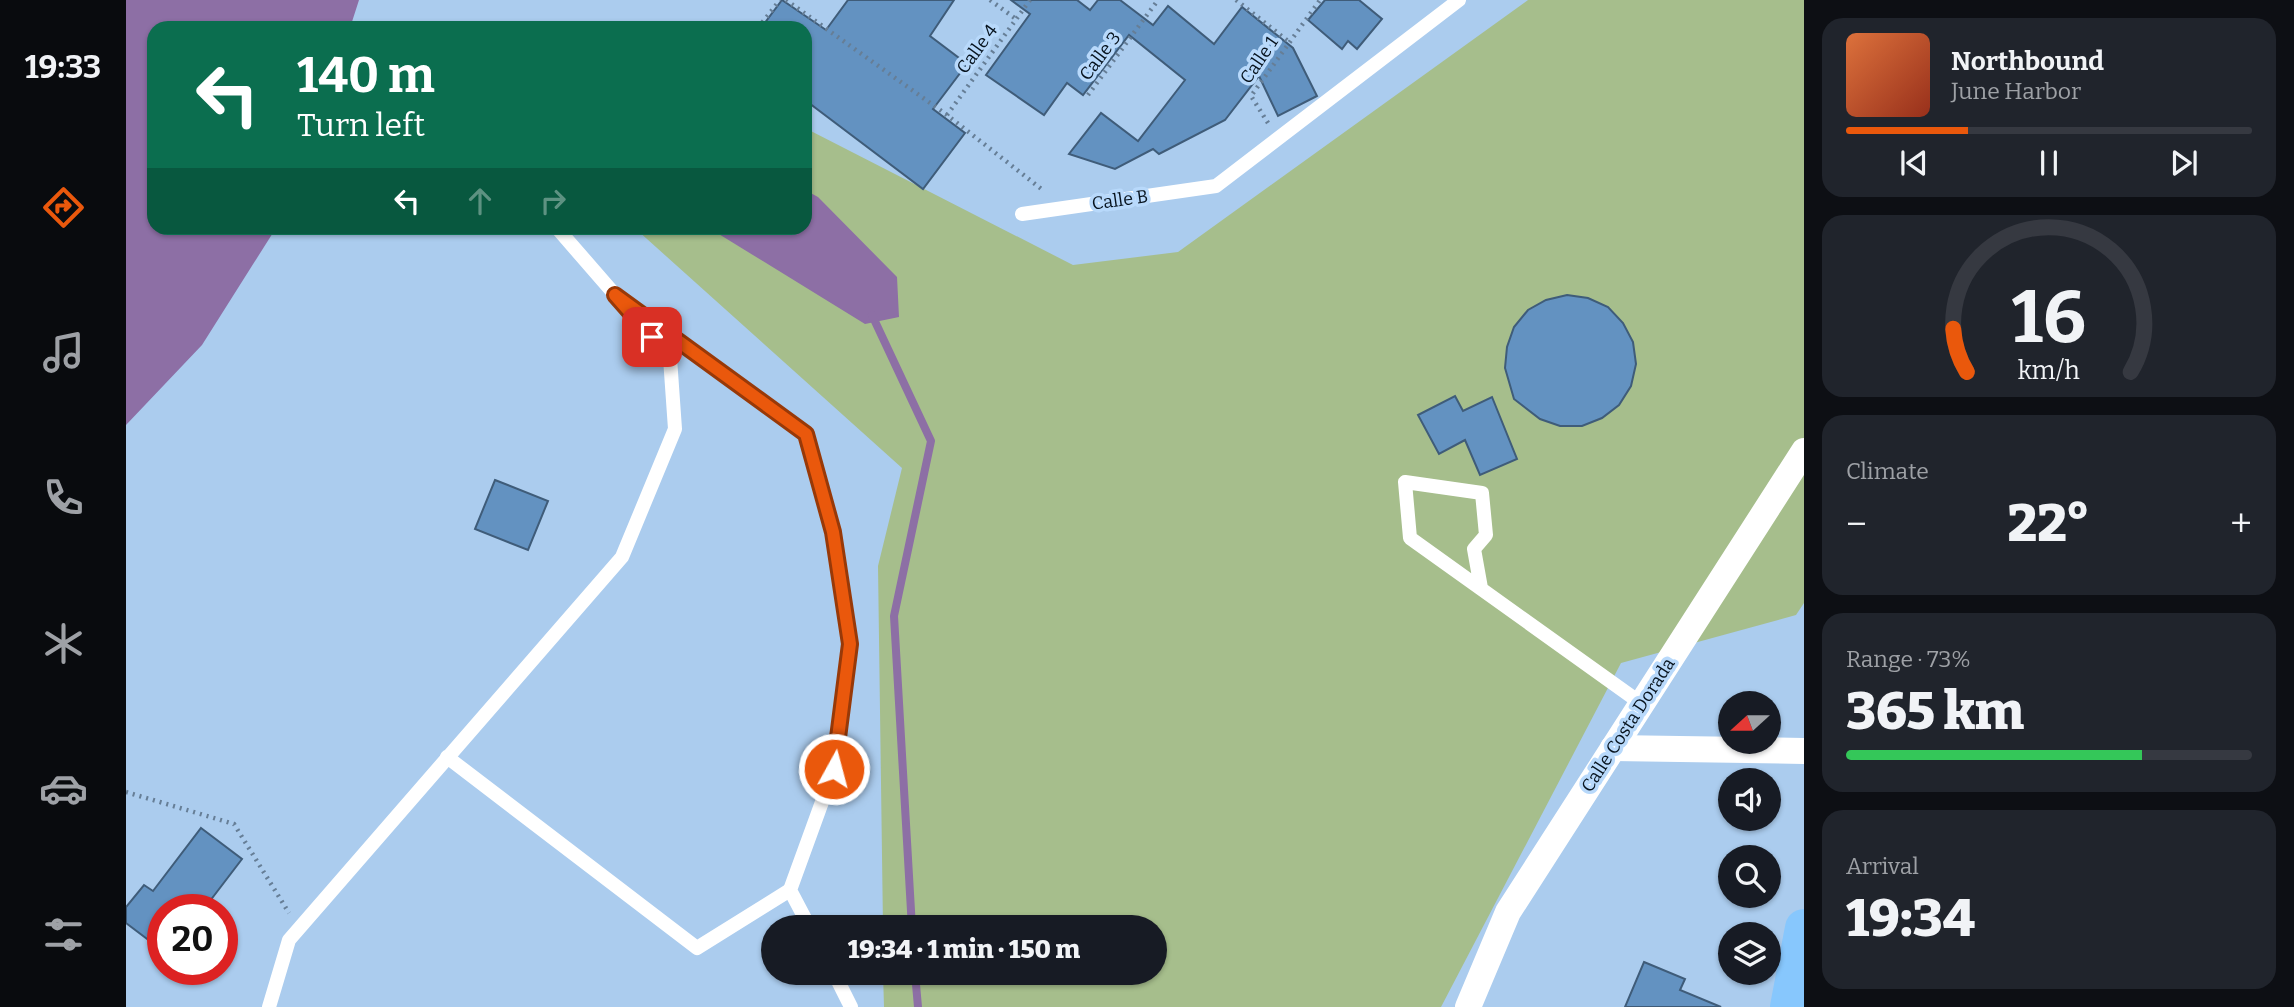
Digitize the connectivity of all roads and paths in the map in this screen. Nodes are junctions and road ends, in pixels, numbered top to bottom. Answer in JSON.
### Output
{"nodes":[{"id":1,"x":780,"y":0,"type":"edge"},
{"id":2,"x":786,"y":0,"type":"edge"},
{"id":3,"x":990,"y":0,"type":"edge"},
{"id":4,"x":1030,"y":0,"type":"edge"},
{"id":5,"x":1158,"y":0,"type":"edge"},
{"id":6,"x":1237,"y":0,"type":"edge"},
{"id":7,"x":1320,"y":0,"type":"edge"},
{"id":8,"x":1459,"y":0,"type":"edge"},
{"id":9,"x":1016,"y":19,"type":"junction"},
{"id":10,"x":764,"y":21,"type":"edge"},
{"id":11,"x":1288,"y":41,"type":"junction"},
{"id":12,"x":1088,"y":95,"type":"dead end"},
{"id":13,"x":947,"y":115,"type":"junction"},
{"id":14,"x":1278,"y":138,"type":"junction"},
{"id":15,"x":1065,"y":208,"type":"junction"},
{"id":16,"x":1022,"y":214,"type":"dead end"},
{"id":17,"x":563,"y":235,"type":"edge"},
{"id":18,"x":615,"y":295,"type":"junction"},
{"id":19,"x":1804,"y":451,"type":"edge"},
{"id":20,"x":1480,"y":588,"type":"junction"},
{"id":21,"x":1642,"y":704,"type":"junction"},
{"id":22,"x":1614,"y":748,"type":"junction"},
{"id":23,"x":1804,"y":751,"type":"edge"},
{"id":24,"x":447,"y":757,"type":"junction"},
{"id":25,"x":126,"y":792,"type":"edge"},
{"id":26,"x":790,"y":890,"type":"junction"},
{"id":27,"x":803,"y":915,"type":"edge"},
{"id":28,"x":1804,"y":928,"type":"edge"},
{"id":29,"x":299,"y":929,"type":"junction"},
{"id":30,"x":840,"y":985,"type":"edge"},
{"id":31,"x":269,"y":1007,"type":"edge"},
{"id":32,"x":851,"y":1007,"type":"edge"},
{"id":33,"x":1468,"y":1007,"type":"edge"},
{"id":34,"x":1789,"y":1007,"type":"edge"}],
"edges":[{"from":1,"to":10,"type":"path"},
{"from":2,"to":13,"type":"path"},
{"from":3,"to":9,"type":"path"},
{"from":4,"to":9,"type":"path","name":"Calle 4"},
{"from":5,"to":12,"type":"path","name":"Calle 3"},
{"from":6,"to":11,"type":"path"},
{"from":7,"to":11,"type":"path","name":"Calle 1"},
{"from":8,"to":14,"type":"lane","name":"Calle B"},
{"from":9,"to":13,"type":"path","name":"Calle 4"},
{"from":11,"to":14,"type":"path","name":"Calle 1"},
{"from":13,"to":15,"type":"path"},
{"from":14,"to":15,"type":"lane","name":"Calle B"},
{"from":15,"to":16,"type":"lane","name":"Calle B"},
{"from":17,"to":18,"type":"lane"},
{"from":18,"to":24,"type":"lane"},
{"from":18,"to":26,"type":"lane"},
{"from":19,"to":21,"type":"street","name":"Calle Costa Dorada"},
{"from":20,"to":20,"type":"lane"},
{"from":20,"to":21,"type":"lane"},
{"from":21,"to":22,"type":"street","name":"Calle Costa Dorada"},
{"from":22,"to":23,"type":"street"},
{"from":22,"to":33,"type":"street","name":"Calle Costa Dorada"},
{"from":24,"to":26,"type":"lane"},
{"from":24,"to":29,"type":"lane"},
{"from":25,"to":29,"type":"path"},
{"from":26,"to":27,"type":"lane"},
{"from":28,"to":34,"type":"main road"},
{"from":29,"to":31,"type":"lane"},
{"from":30,"to":32,"type":"lane"}]}
